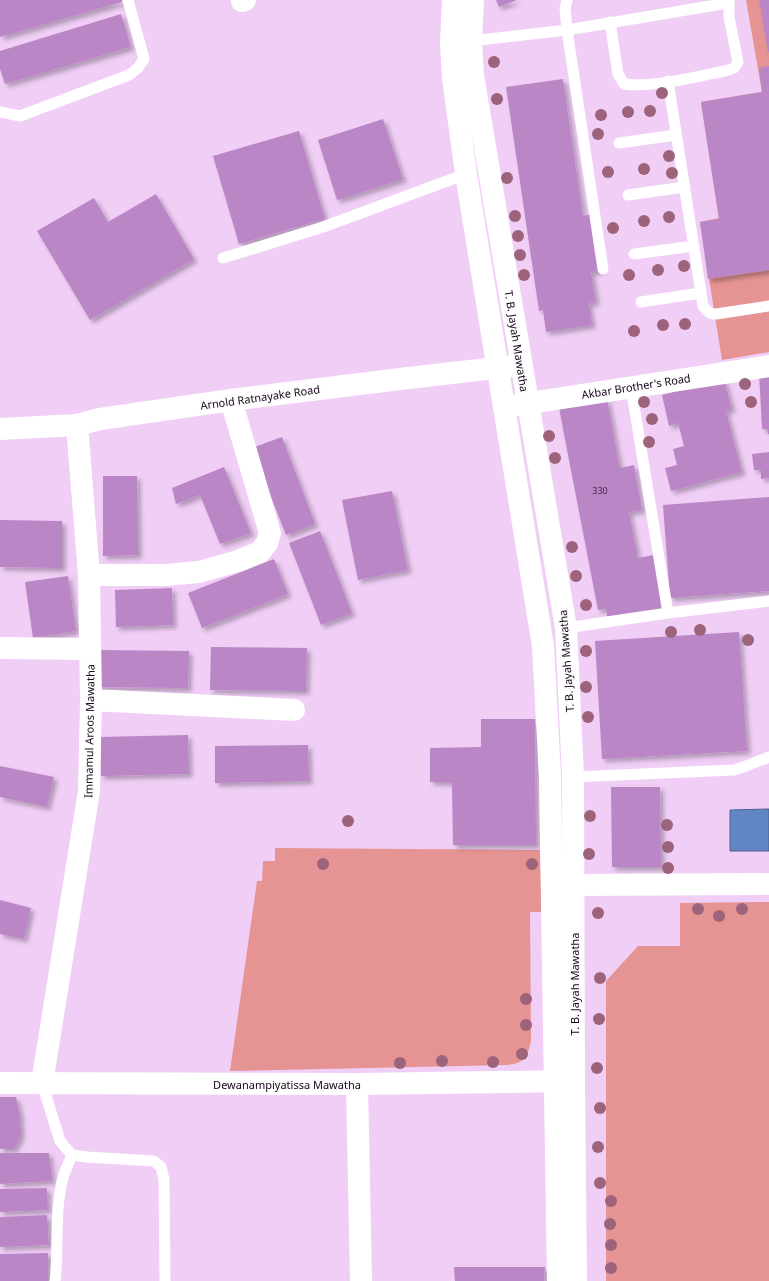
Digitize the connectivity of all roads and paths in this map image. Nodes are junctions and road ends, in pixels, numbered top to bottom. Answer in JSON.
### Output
{"nodes":[{"id":1,"x":128,"y":0,"type":"edge"},
{"id":2,"x":453,"y":0,"type":"edge"},
{"id":3,"x":473,"y":0,"type":"edge"},
{"id":4,"x":567,"y":0,"type":"edge"},
{"id":5,"x":729,"y":2,"type":"edge"},
{"id":6,"x":610,"y":22,"type":"junction"},
{"id":7,"x":567,"y":30,"type":"junction"},
{"id":8,"x":471,"y":41,"type":"junction"},
{"id":9,"x":668,"y":81,"type":"junction"},
{"id":10,"x":0,"y":112,"type":"edge"},
{"id":11,"x":676,"y":135,"type":"junction"},
{"id":12,"x":618,"y":143,"type":"dead end"},
{"id":13,"x":466,"y":174,"type":"junction"},
{"id":14,"x":685,"y":187,"type":"junction"},
{"id":15,"x":628,"y":195,"type":"dead end"},
{"id":16,"x":694,"y":246,"type":"junction"},
{"id":17,"x":634,"y":254,"type":"dead end"},
{"id":18,"x":223,"y":258,"type":"dead end"},
{"id":19,"x":603,"y":269,"type":"dead end"},
{"id":20,"x":700,"y":293,"type":"junction"},
{"id":21,"x":641,"y":302,"type":"dead end"},
{"id":22,"x":769,"y":306,"type":"edge"},
{"id":23,"x":521,"y":365,"type":"junction"},
{"id":24,"x":769,"y":366,"type":"edge"},
{"id":25,"x":498,"y":368,"type":"junction"},
{"id":26,"x":631,"y":387,"type":"junction"},
{"id":27,"x":231,"y":400,"type":"junction"},
{"id":28,"x":528,"y":404,"type":"junction"},
{"id":29,"x":504,"y":407,"type":"junction"},
{"id":30,"x":77,"y":425,"type":"junction"},
{"id":31,"x":0,"y":429,"type":"edge"},
{"id":32,"x":89,"y":575,"type":"junction"},
{"id":33,"x":769,"y":601,"type":"edge"},
{"id":34,"x":668,"y":613,"type":"junction"},
{"id":35,"x":566,"y":628,"type":"junction"},
{"id":36,"x":0,"y":648,"type":"edge"},
{"id":37,"x":90,"y":649,"type":"junction"},
{"id":38,"x":91,"y":700,"type":"junction"},
{"id":39,"x":294,"y":710,"type":"dead end"},
{"id":40,"x":769,"y":757,"type":"edge"},
{"id":41,"x":573,"y":777,"type":"junction"},
{"id":42,"x":769,"y":884,"type":"edge"},
{"id":43,"x":573,"y":885,"type":"junction"},
{"id":44,"x":564,"y":1081,"type":"junction"},
{"id":45,"x":0,"y":1083,"type":"edge"},
{"id":46,"x":42,"y":1083,"type":"junction"},
{"id":47,"x":357,"y":1084,"type":"junction"},
{"id":48,"x":72,"y":1155,"type":"junction"},
{"id":49,"x":55,"y":1281,"type":"edge"},
{"id":50,"x":165,"y":1281,"type":"edge"},
{"id":51,"x":361,"y":1281,"type":"edge"},
{"id":52,"x":558,"y":1281,"type":"edge"},
{"id":53,"x":576,"y":1281,"type":"edge"}],
"edges":[{"from":1,"to":10,"type":"lane"},
{"from":2,"to":13,"type":"street","name":"T. B. Jayah Mawatha"},
{"from":3,"to":8,"type":"street","name":"T. B. Jayah Mawatha"},
{"from":4,"to":7,"type":"lane"},
{"from":5,"to":6,"type":"lane"},
{"from":5,"to":9,"type":"lane"},
{"from":6,"to":7,"type":"lane"},
{"from":6,"to":9,"type":"lane"},
{"from":7,"to":8,"type":"lane"},
{"from":7,"to":19,"type":"lane"},
{"from":8,"to":23,"type":"street","name":"T. B. Jayah Mawatha"},
{"from":9,"to":11,"type":"lane"},
{"from":11,"to":12,"type":"lane"},
{"from":11,"to":14,"type":"lane"},
{"from":13,"to":18,"type":"lane"},
{"from":13,"to":25,"type":"street","name":"T. B. Jayah Mawatha"},
{"from":14,"to":15,"type":"lane"},
{"from":14,"to":16,"type":"lane"},
{"from":16,"to":17,"type":"lane"},
{"from":16,"to":20,"type":"lane"},
{"from":20,"to":21,"type":"lane"},
{"from":20,"to":22,"type":"lane"},
{"from":23,"to":25,"type":"street","name":"Arnold Ratnayake Road"},
{"from":23,"to":28,"type":"street","name":"T. B. Jayah Mawatha"},
{"from":24,"to":26,"type":"street","name":"Akbar Brother's Road"},
{"from":25,"to":27,"type":"street","name":"Arnold Ratnayake Road"},
{"from":25,"to":29,"type":"street","name":"T. B. Jayah Mawatha"},
{"from":26,"to":28,"type":"street","name":"Akbar Brother's Road"},
{"from":26,"to":34,"type":"lane"},
{"from":27,"to":30,"type":"street","name":"Arnold Ratnayake Road"},
{"from":27,"to":32,"type":"street"},
{"from":28,"to":29,"type":"street","name":"Akbar Brother's Road"},
{"from":28,"to":35,"type":"street","name":"T. B. Jayah Mawatha"},
{"from":29,"to":44,"type":"street","name":"T. B. Jayah Mawatha"},
{"from":30,"to":31,"type":"street","name":"Arnold Ratnayake Road"},
{"from":30,"to":32,"type":"street","name":"Immamul Aroos Mawatha"},
{"from":32,"to":37,"type":"street","name":"Immamul Aroos Mawatha"},
{"from":33,"to":34,"type":"lane"},
{"from":34,"to":35,"type":"lane"},
{"from":35,"to":41,"type":"street","name":"T. B. Jayah Mawatha"},
{"from":36,"to":37,"type":"street"},
{"from":37,"to":38,"type":"street","name":"Immamul Aroos Mawatha"},
{"from":38,"to":39,"type":"street"},
{"from":38,"to":46,"type":"street","name":"Immamul Aroos Mawatha"},
{"from":40,"to":41,"type":"lane"},
{"from":41,"to":43,"type":"street","name":"T. B. Jayah Mawatha"},
{"from":42,"to":43,"type":"street"},
{"from":43,"to":44,"type":"street","name":"T. B. Jayah Mawatha"},
{"from":44,"to":47,"type":"street","name":"Dewanampiyatissa Mawatha"},
{"from":44,"to":52,"type":"street","name":"T. B. Jayah Mawatha"},
{"from":44,"to":53,"type":"street","name":"T. B. Jayah Mawatha"},
{"from":45,"to":46,"type":"street","name":"Dewanampiyatissa Mawatha"},
{"from":46,"to":47,"type":"street","name":"Dewanampiyatissa Mawatha"},
{"from":46,"to":48,"type":"lane"},
{"from":47,"to":51,"type":"street"},
{"from":48,"to":49,"type":"lane"},
{"from":48,"to":50,"type":"lane"}]}
